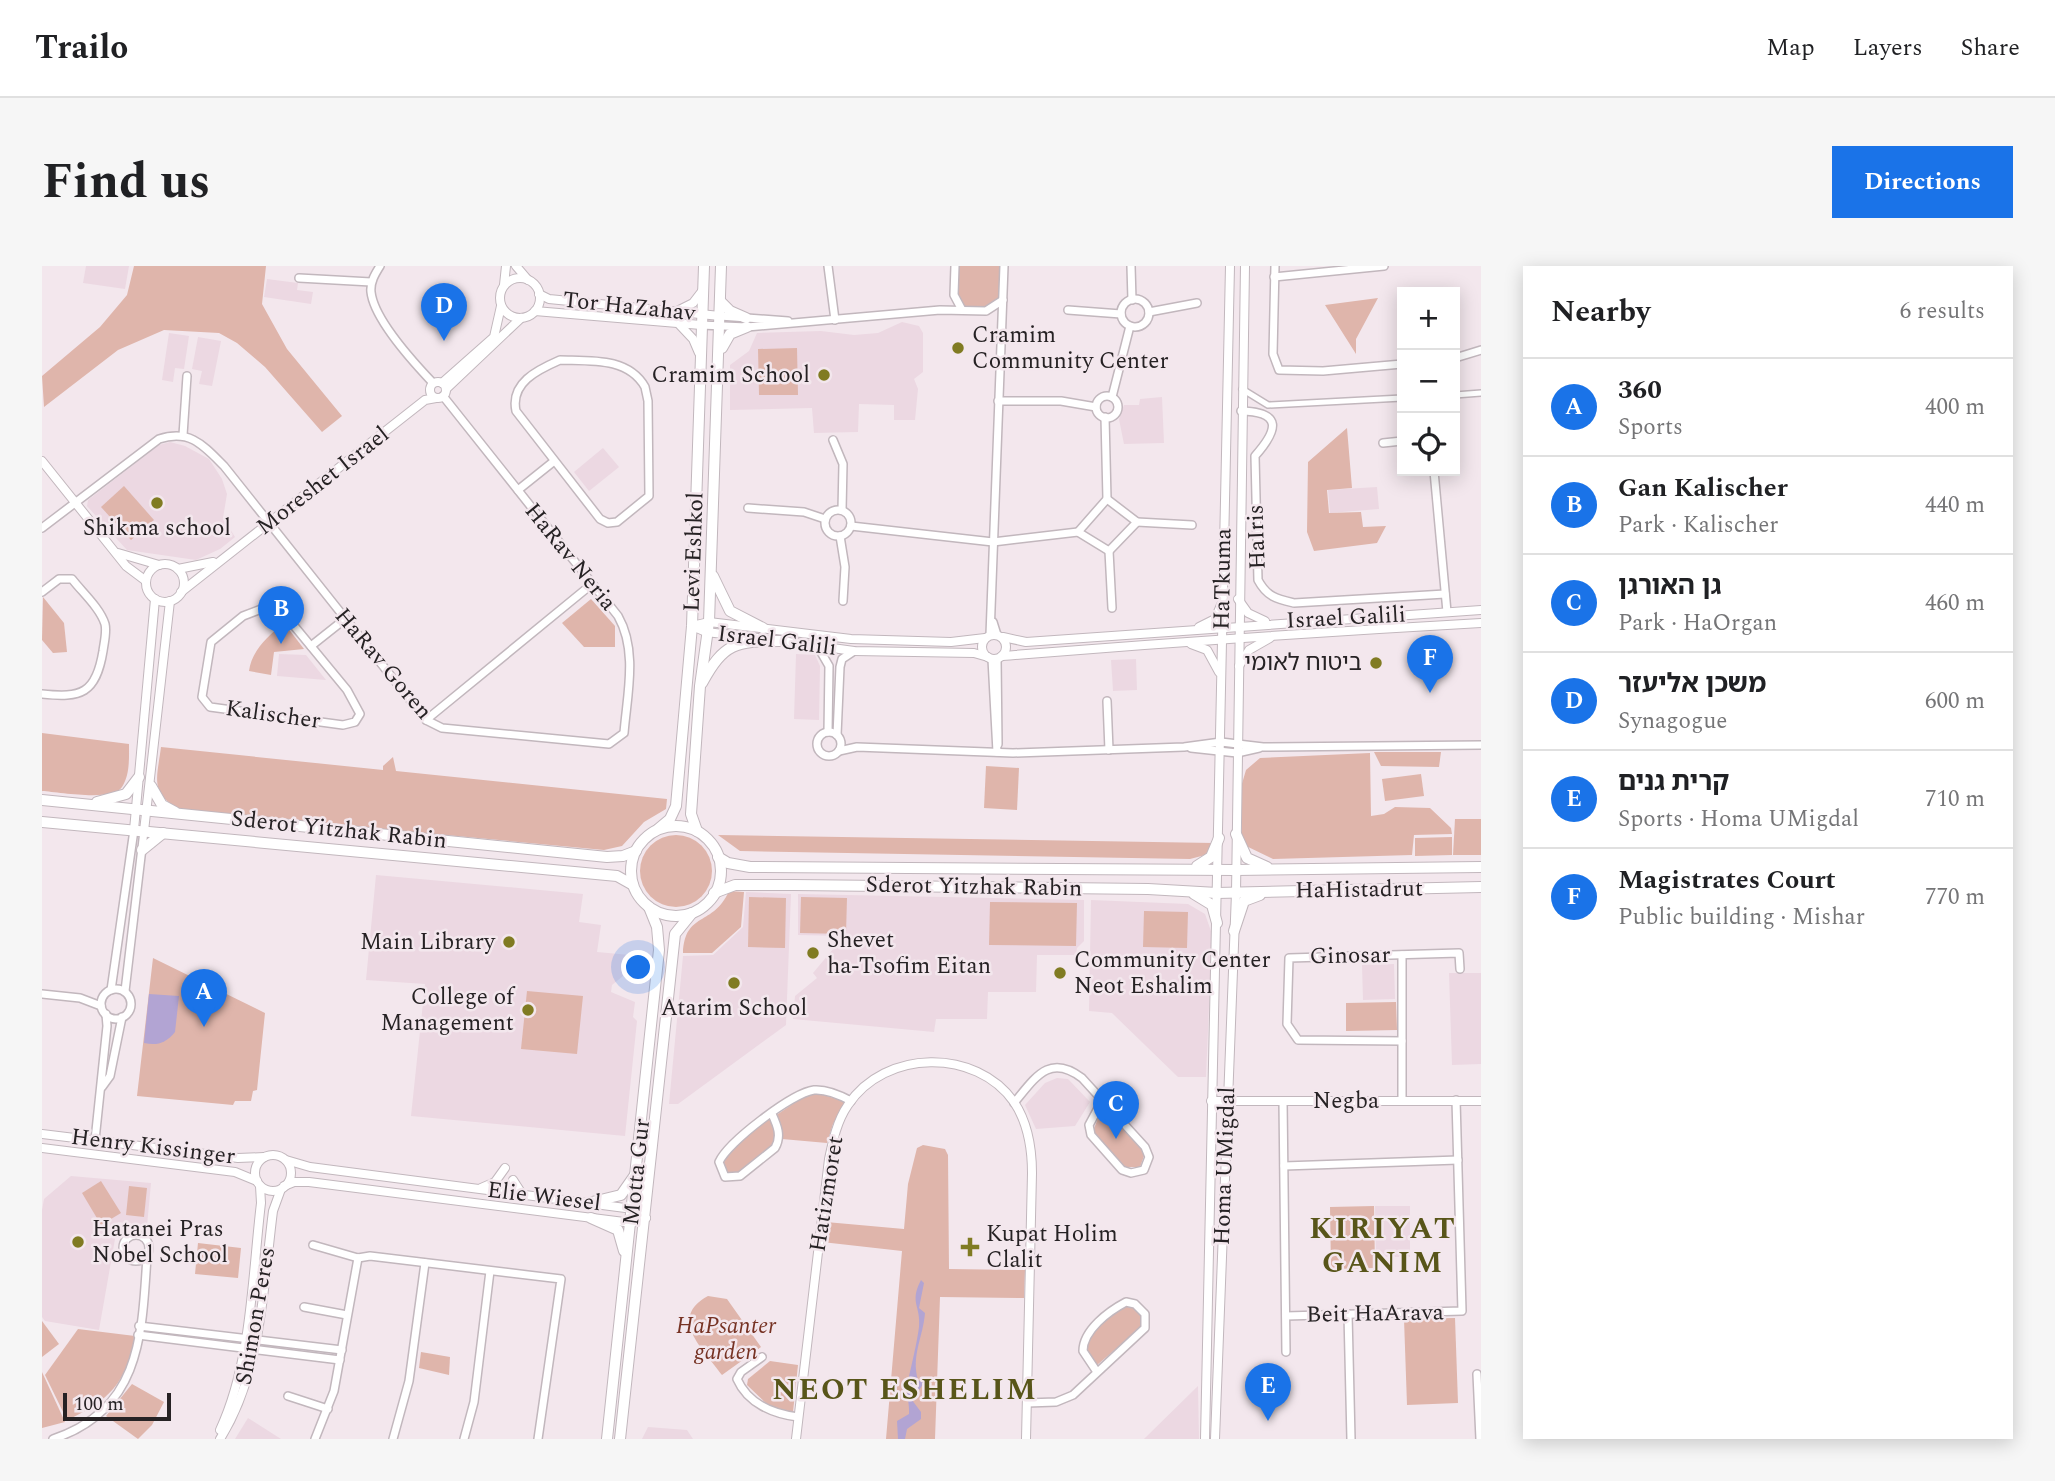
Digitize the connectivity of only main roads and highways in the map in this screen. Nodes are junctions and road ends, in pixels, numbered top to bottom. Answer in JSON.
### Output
{"nodes":[{"id":1,"x":704,"y":266,"type":"edge"},
{"id":2,"x":721,"y":266,"type":"edge"},
{"id":3,"x":720,"y":301,"type":"junction"},
{"id":4,"x":719,"y":355,"type":"junction"},
{"id":5,"x":711,"y":570,"type":"junction"},
{"id":6,"x":763,"y":628,"type":"road end"},
{"id":7,"x":780,"y":641,"type":"road end"},
{"id":8,"x":700,"y":686,"type":"junction"},
{"id":9,"x":139,"y":777,"type":"road end"},
{"id":10,"x":151,"y":786,"type":"road end"},
{"id":11,"x":42,"y":800,"type":"edge"},
{"id":12,"x":84,"y":805,"type":"junction"},
{"id":13,"x":178,"y":814,"type":"junction"},
{"id":14,"x":42,"y":822,"type":"edge"},
{"id":15,"x":658,"y":829,"type":"junction"},
{"id":16,"x":697,"y":831,"type":"junction"},
{"id":17,"x":164,"y":833,"type":"junction"},
{"id":18,"x":1236,"y":834,"type":"road end"},
{"id":19,"x":1219,"y":838,"type":"road end"},
{"id":20,"x":142,"y":850,"type":"road end"},
{"id":21,"x":636,"y":851,"type":"junction"},
{"id":22,"x":718,"y":857,"type":"junction"},
{"id":23,"x":1481,"y":867,"type":"edge"},
{"id":24,"x":1188,"y":869,"type":"junction"},
{"id":25,"x":1274,"y":869,"type":"junction"},
{"id":26,"x":1236,"y":870,"type":"joint"},
{"id":27,"x":633,"y":885,"type":"junction"},
{"id":28,"x":1481,"y":887,"type":"edge"},
{"id":29,"x":1184,"y":891,"type":"junction"},
{"id":30,"x":1277,"y":891,"type":"junction"},
{"id":31,"x":1236,"y":892,"type":"joint"},
{"id":32,"x":714,"y":893,"type":"junction"},
{"id":33,"x":649,"y":907,"type":"junction"},
{"id":34,"x":692,"y":913,"type":"junction"},
{"id":35,"x":1217,"y":923,"type":"road end"},
{"id":36,"x":1234,"y":931,"type":"road end"},
{"id":37,"x":638,"y":1168,"type":"junction"},
{"id":38,"x":588,"y":1203,"type":"road end"},
{"id":39,"x":591,"y":1218,"type":"road end"},
{"id":40,"x":627,"y":1264,"type":"junction"},
{"id":41,"x":607,"y":1439,"type":"edge"},
{"id":42,"x":620,"y":1439,"type":"edge"}],
"edges":[{"from":1,"to":15,"type":"main road","name":"Levi Eshkol"},
{"from":2,"to":3,"type":"main road","name":"Levi Eshkol"},
{"from":3,"to":4,"type":"main road","name":"Levi Eshkol"},
{"from":3,"to":4,"type":"main road"},
{"from":4,"to":5,"type":"main road","name":"Levi Eshkol"},
{"from":5,"to":6,"type":"main road"},
{"from":5,"to":8,"type":"main road","name":"Levi Eshkol"},
{"from":7,"to":8,"type":"main road"},
{"from":8,"to":16,"type":"main road","name":"Levi Eshkol"},
{"from":9,"to":12,"type":"main road"},
{"from":10,"to":13,"type":"main road"},
{"from":11,"to":12,"type":"main road","name":"Sderot Yitzhak Rabin"},
{"from":12,"to":13,"type":"main road","name":"Sderot Yitzhak Rabin"},
{"from":13,"to":21,"type":"main road","name":"Sderot Yitzhak Rabin"},
{"from":14,"to":17,"type":"main road","name":"Sderot Yitzhak Rabin"},
{"from":15,"to":16,"type":"main road"},
{"from":15,"to":21,"type":"main road"},
{"from":16,"to":22,"type":"main road"},
{"from":17,"to":20,"type":"main road"},
{"from":17,"to":27,"type":"main road","name":"Sderot Yitzhak Rabin"},
{"from":18,"to":25,"type":"main road"},
{"from":19,"to":24,"type":"main road"},
{"from":21,"to":27,"type":"main road"},
{"from":22,"to":24,"type":"main road","name":"Sderot Yitzhak Rabin"},
{"from":22,"to":32,"type":"main road"},
{"from":23,"to":25,"type":"main road","name":"HaHistadrut"},
{"from":24,"to":26,"type":"main road","name":"Sderot Yitzhak Rabin"},
{"from":25,"to":26,"type":"main road","name":"HaHistadrut"},
{"from":27,"to":33,"type":"main road"},
{"from":28,"to":30,"type":"main road","name":"HaHistadrut"},
{"from":29,"to":31,"type":"main road","name":"Sderot Yitzhak Rabin"},
{"from":29,"to":32,"type":"main road","name":"Sderot Yitzhak Rabin"},
{"from":29,"to":35,"type":"main road"},
{"from":30,"to":31,"type":"main road","name":"HaHistadrut"},
{"from":30,"to":36,"type":"main road"},
{"from":32,"to":34,"type":"main road"},
{"from":33,"to":34,"type":"main road"},
{"from":33,"to":37,"type":"main road","name":"Motta Gur"},
{"from":34,"to":42,"type":"main road","name":"Motta Gur"},
{"from":37,"to":38,"type":"main road"},
{"from":37,"to":40,"type":"main road","name":"Motta Gur"},
{"from":39,"to":40,"type":"main road"},
{"from":40,"to":41,"type":"main road","name":"Motta Gur"}]}
